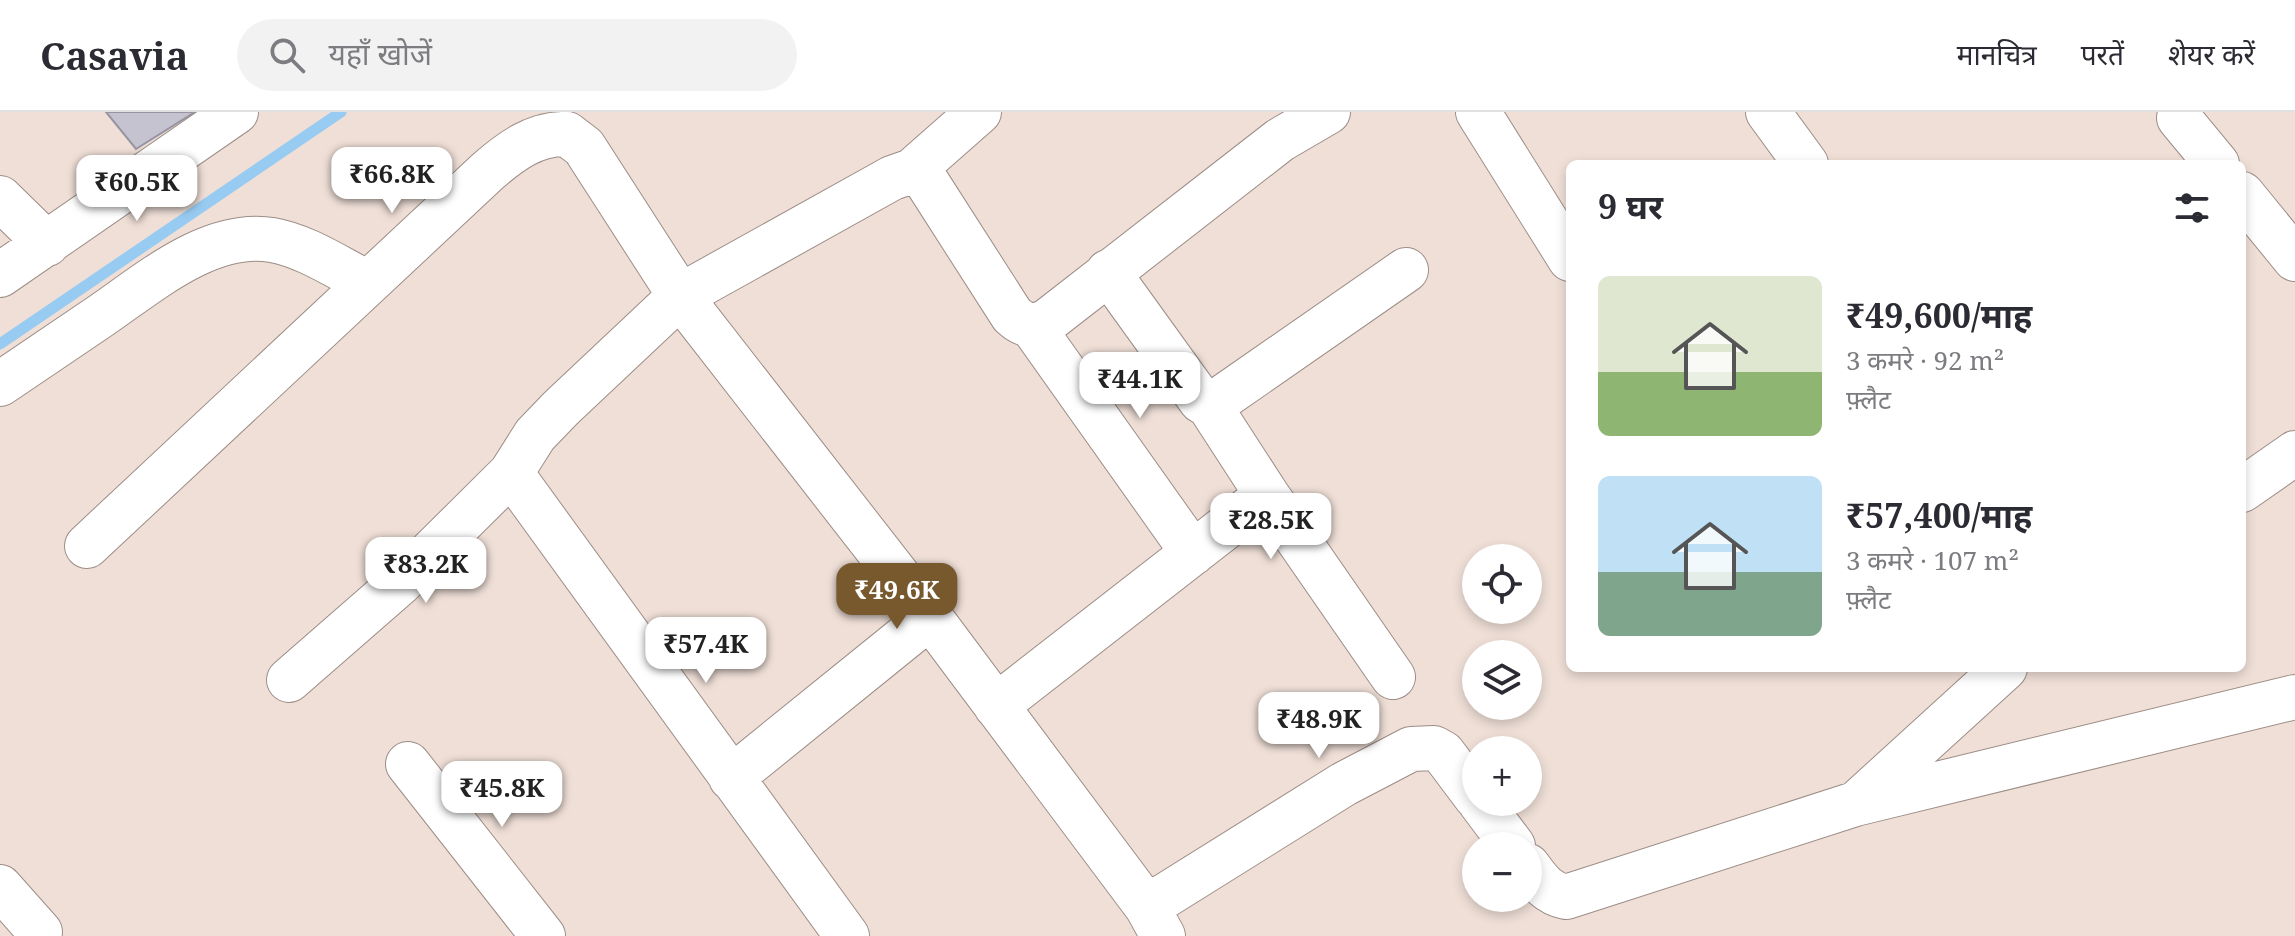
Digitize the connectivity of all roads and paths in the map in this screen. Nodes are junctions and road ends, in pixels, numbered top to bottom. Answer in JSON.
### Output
{"nodes":[{"id":1,"x":236,"y":112,"type":"edge"},
{"id":2,"x":979,"y":112,"type":"edge"},
{"id":3,"x":1328,"y":112,"type":"edge"},
{"id":4,"x":1478,"y":112,"type":"edge"},
{"id":5,"x":1768,"y":112,"type":"edge"},
{"id":6,"x":2181,"y":114,"type":"edge"},
{"id":7,"x":580,"y":123,"type":"edge"},
{"id":8,"x":1268,"y":126,"type":"edge"},
{"id":9,"x":1803,"y":160,"type":"edge"},
{"id":10,"x":2214,"y":160,"type":"edge"},
{"id":11,"x":912,"y":171,"type":"junction"},
{"id":12,"x":0,"y":198,"type":"edge"},
{"id":13,"x":2246,"y":199,"type":"edge"},
{"id":14,"x":47,"y":244,"type":"junction"},
{"id":15,"x":1566,"y":253,"type":"edge"},
{"id":16,"x":2295,"y":259,"type":"edge"},
{"id":17,"x":1406,"y":270,"type":"dead end"},
{"id":18,"x":1108,"y":272,"type":"junction"},
{"id":19,"x":0,"y":275,"type":"edge"},
{"id":20,"x":368,"y":283,"type":"junction"},
{"id":21,"x":680,"y":296,"type":"junction"},
{"id":22,"x":1032,"y":326,"type":"junction"},
{"id":23,"x":0,"y":384,"type":"edge"},
{"id":24,"x":1208,"y":404,"type":"junction"},
{"id":25,"x":2295,"y":453,"type":"edge"},
{"id":26,"x":511,"y":473,"type":"junction"},
{"id":27,"x":2246,"y":487,"type":"edge"},
{"id":28,"x":1267,"y":495,"type":"junction"},
{"id":29,"x":87,"y":546,"type":"dead end"},
{"id":30,"x":1193,"y":553,"type":"junction"},
{"id":31,"x":930,"y":617,"type":"junction"},
{"id":32,"x":2001,"y":672,"type":"edge"},
{"id":33,"x":1393,"y":677,"type":"dead end"},
{"id":34,"x":289,"y":680,"type":"dead end"},
{"id":35,"x":2295,"y":697,"type":"edge"},
{"id":36,"x":996,"y":706,"type":"junction"},
{"id":37,"x":408,"y":764,"type":"dead end"},
{"id":38,"x":731,"y":778,"type":"junction"},
{"id":39,"x":1462,"y":778,"type":"edge"},
{"id":40,"x":1855,"y":804,"type":"junction"},
{"id":41,"x":1542,"y":885,"type":"edge"},
{"id":42,"x":0,"y":887,"type":"edge"},
{"id":43,"x":1155,"y":921,"type":"edge"},
{"id":44,"x":40,"y":932,"type":"dead end"},
{"id":45,"x":543,"y":936,"type":"edge"},
{"id":46,"x":847,"y":936,"type":"edge"}],
"edges":[{"from":1,"to":14,"type":"street"},
{"from":2,"to":11,"type":"street"},
{"from":3,"to":8,"type":"street"},
{"from":4,"to":15,"type":"street"},
{"from":5,"to":9,"type":"street"},
{"from":6,"to":10,"type":"street"},
{"from":7,"to":20,"type":"street"},
{"from":7,"to":21,"type":"street"},
{"from":8,"to":18,"type":"street"},
{"from":11,"to":21,"type":"street"},
{"from":11,"to":22,"type":"street"},
{"from":12,"to":14,"type":"street"},
{"from":13,"to":16,"type":"street"},
{"from":14,"to":19,"type":"street"},
{"from":17,"to":24,"type":"street"},
{"from":18,"to":22,"type":"street"},
{"from":18,"to":24,"type":"street"},
{"from":20,"to":23,"type":"street"},
{"from":20,"to":29,"type":"street"},
{"from":21,"to":26,"type":"street"},
{"from":21,"to":31,"type":"street"},
{"from":22,"to":30,"type":"street"},
{"from":24,"to":28,"type":"street"},
{"from":25,"to":27,"type":"street"},
{"from":26,"to":34,"type":"street"},
{"from":26,"to":38,"type":"street"},
{"from":28,"to":30,"type":"street"},
{"from":28,"to":33,"type":"street"},
{"from":30,"to":36,"type":"street"},
{"from":31,"to":36,"type":"street"},
{"from":31,"to":38,"type":"street"},
{"from":32,"to":40,"type":"street"},
{"from":35,"to":40,"type":"street"},
{"from":36,"to":43,"type":"street"},
{"from":37,"to":45,"type":"street"},
{"from":38,"to":46,"type":"street"},
{"from":39,"to":43,"type":"street"},
{"from":40,"to":41,"type":"street"},
{"from":42,"to":44,"type":"street"}]}
